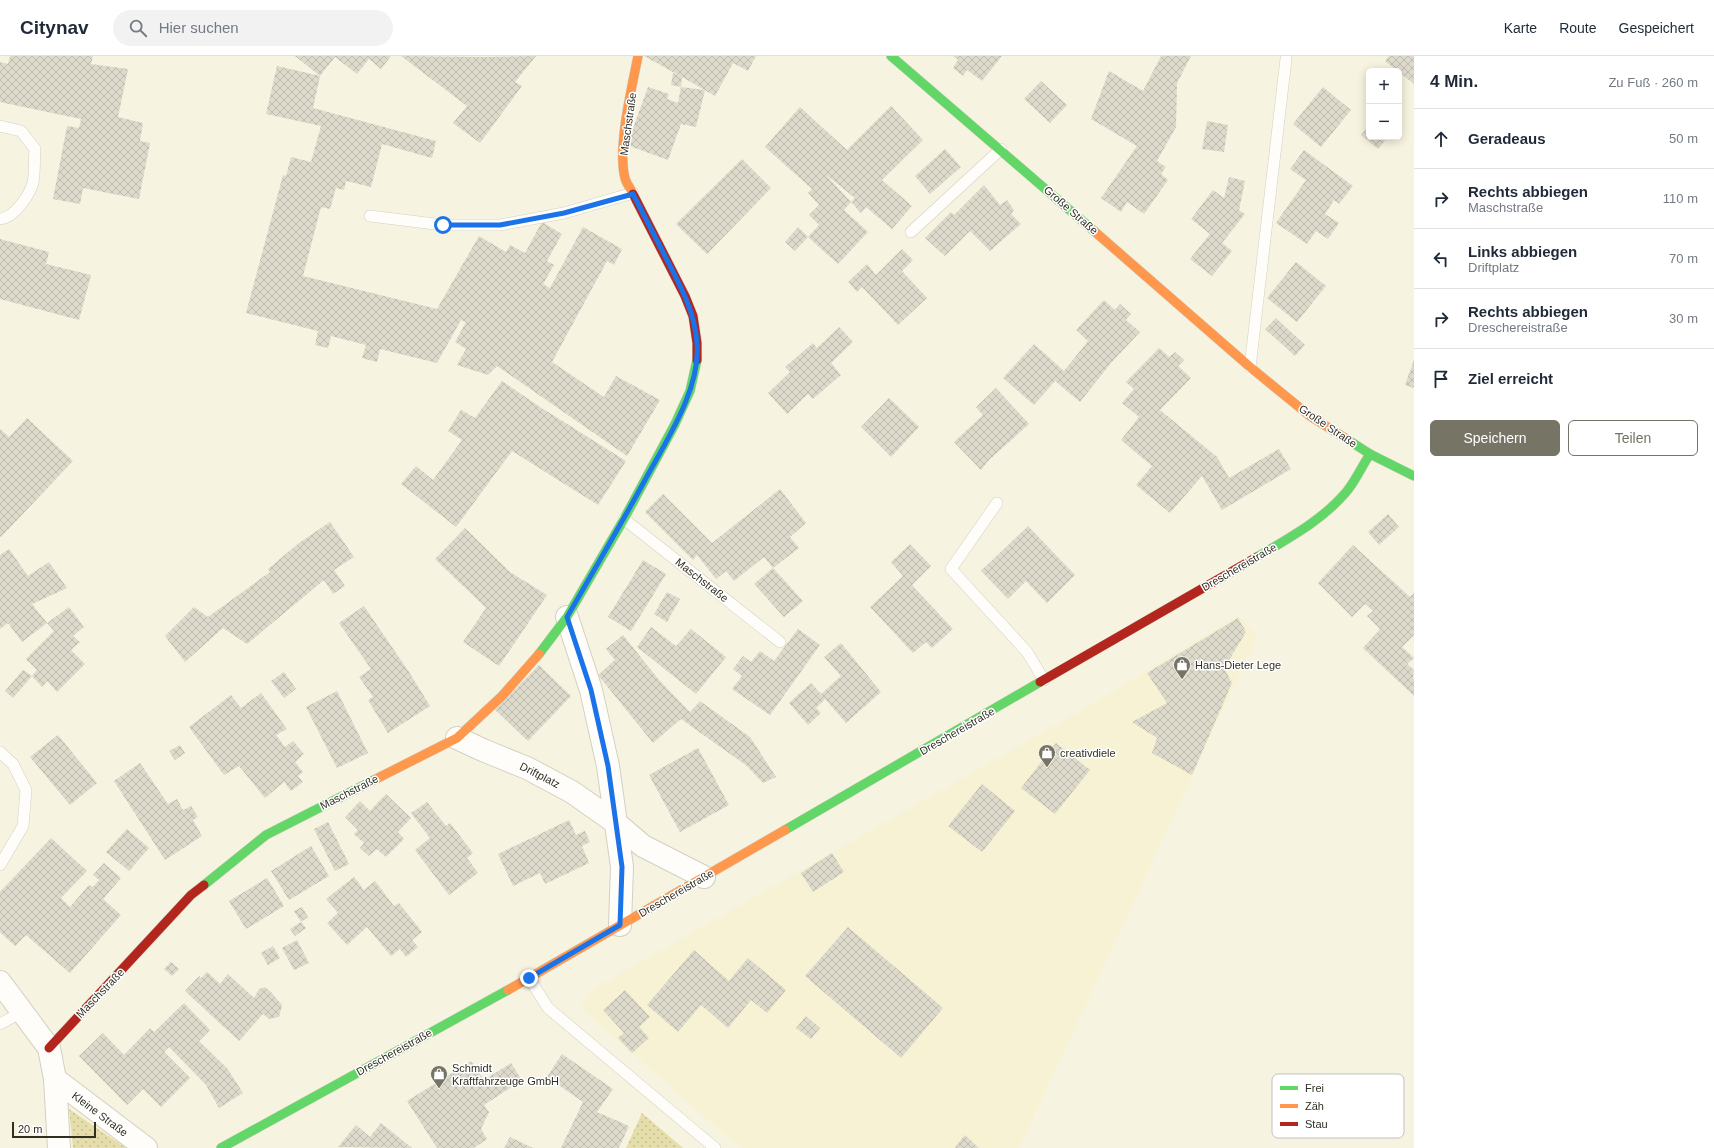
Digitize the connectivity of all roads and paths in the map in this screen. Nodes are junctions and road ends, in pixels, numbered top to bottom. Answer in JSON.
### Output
{"nodes":[{"id":1,"x":638,"y":56,"type":"edge"},
{"id":2,"x":891,"y":56,"type":"edge"},
{"id":3,"x":1286,"y":59,"type":"dead end"},
{"id":4,"x":0,"y":126,"type":"edge"},
{"id":5,"x":1001,"y":149,"type":"junction"},
{"id":6,"x":633,"y":194,"type":"junction"},
{"id":7,"x":370,"y":216,"type":"dead end"},
{"id":8,"x":0,"y":219,"type":"edge"},
{"id":9,"x":911,"y":232,"type":"dead end"},
{"id":10,"x":1250,"y":367,"type":"junction"},
{"id":11,"x":1370,"y":454,"type":"junction"},
{"id":12,"x":1414,"y":476,"type":"edge"},
{"id":13,"x":997,"y":503,"type":"dead end"},
{"id":14,"x":624,"y":519,"type":"junction"},
{"id":15,"x":567,"y":617,"type":"junction"},
{"id":16,"x":780,"y":642,"type":"dead end"},
{"id":17,"x":1044,"y":680,"type":"junction"},
{"id":18,"x":457,"y":738,"type":"junction"},
{"id":19,"x":0,"y":752,"type":"edge"},
{"id":20,"x":616,"y":823,"type":"junction"},
{"id":21,"x":0,"y":865,"type":"edge"},
{"id":22,"x":704,"y":877,"type":"junction"},
{"id":23,"x":620,"y":925,"type":"junction"},
{"id":24,"x":529,"y":978,"type":"junction"},
{"id":25,"x":0,"y":982,"type":"edge"},
{"id":26,"x":22,"y":1012,"type":"junction"},
{"id":27,"x":0,"y":1024,"type":"edge"},
{"id":28,"x":49,"y":1048,"type":"junction"},
{"id":29,"x":55,"y":1079,"type":"junction"},
{"id":30,"x":59,"y":1148,"type":"edge"},
{"id":31,"x":146,"y":1148,"type":"edge"},
{"id":32,"x":221,"y":1148,"type":"edge"},
{"id":33,"x":716,"y":1148,"type":"edge"}],
"edges":[{"from":1,"to":6,"type":"street","name":"Maschstraße"},
{"from":2,"to":5,"type":"street","name":"Große Straße"},
{"from":3,"to":10,"type":"lane"},
{"from":4,"to":8,"type":"lane"},
{"from":5,"to":9,"type":"lane"},
{"from":5,"to":10,"type":"street","name":"Große Straße"},
{"from":6,"to":7,"type":"lane"},
{"from":6,"to":14,"type":"street","name":"Maschstraße"},
{"from":10,"to":11,"type":"street","name":"Große Straße"},
{"from":11,"to":12,"type":"street","name":"Große Straße"},
{"from":11,"to":17,"type":"street","name":"Dreschereistraße"},
{"from":13,"to":17,"type":"lane"},
{"from":14,"to":15,"type":"street","name":"Maschstraße"},
{"from":14,"to":16,"type":"lane","name":"Maschstraße"},
{"from":15,"to":18,"type":"street","name":"Maschstraße"},
{"from":15,"to":20,"type":"street"},
{"from":17,"to":22,"type":"street","name":"Dreschereistraße"},
{"from":18,"to":20,"type":"street","name":"Driftplatz"},
{"from":18,"to":28,"type":"street","name":"Maschstraße"},
{"from":19,"to":21,"type":"lane"},
{"from":20,"to":22,"type":"street","name":"Driftplatz"},
{"from":20,"to":23,"type":"street"},
{"from":22,"to":23,"type":"street","name":"Dreschereistraße"},
{"from":23,"to":24,"type":"street","name":"Dreschereistraße"},
{"from":24,"to":32,"type":"street","name":"Dreschereistraße"},
{"from":24,"to":33,"type":"lane"},
{"from":25,"to":26,"type":"street","name":"Kleine Straße"},
{"from":26,"to":27,"type":"lane"},
{"from":26,"to":28,"type":"street","name":"Kleine Straße"},
{"from":28,"to":29,"type":"street","name":"Kleine Straße"},
{"from":29,"to":30,"type":"street","name":"Kleine Straße"},
{"from":29,"to":31,"type":"street","name":"Kleine Straße"}]}
